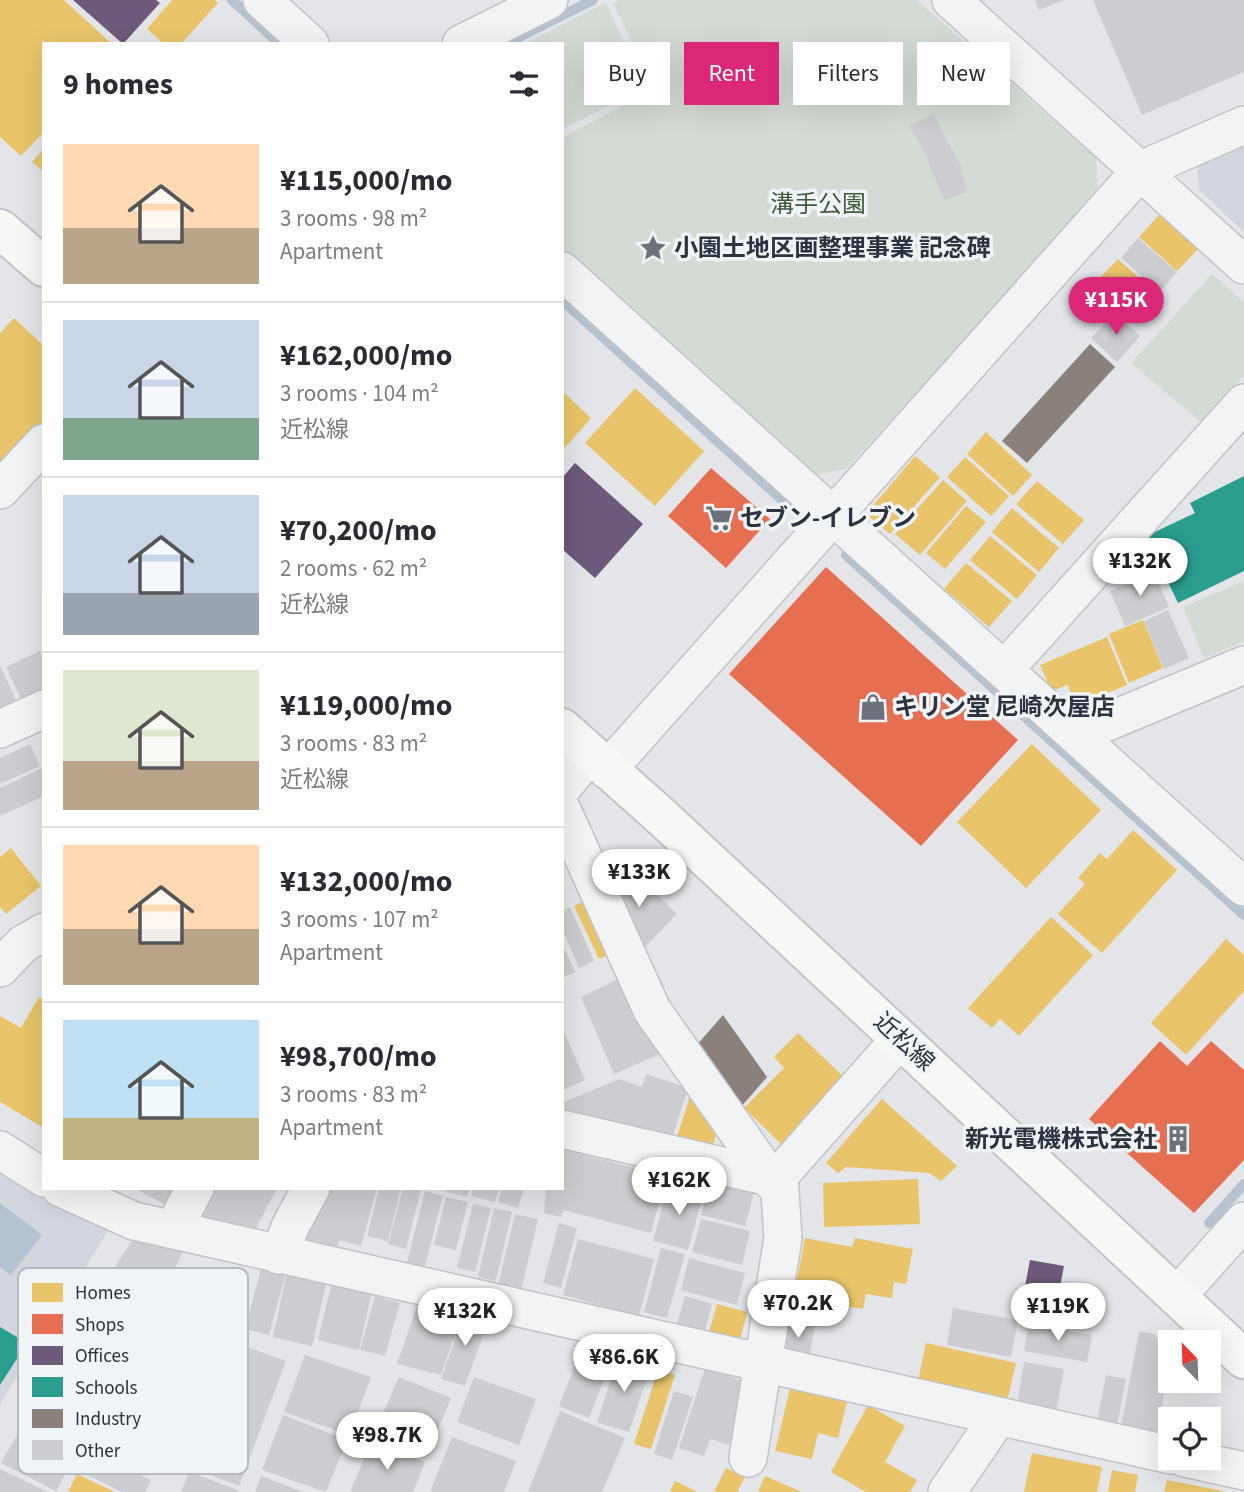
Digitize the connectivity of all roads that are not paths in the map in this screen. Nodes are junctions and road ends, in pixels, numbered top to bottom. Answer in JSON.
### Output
{"nodes":[{"id":1,"x":262,"y":0,"type":"edge"},
{"id":2,"x":549,"y":0,"type":"edge"},
{"id":3,"x":951,"y":0,"type":"edge"},
{"id":4,"x":308,"y":42,"type":"edge"},
{"id":5,"x":465,"y":42,"type":"edge"},
{"id":6,"x":1244,"y":125,"type":"edge"},
{"id":7,"x":1141,"y":170,"type":"junction"},
{"id":8,"x":0,"y":229,"type":"edge"},
{"id":9,"x":42,"y":265,"type":"edge"},
{"id":10,"x":1244,"y":265,"type":"edge"},
{"id":11,"x":564,"y":273,"type":"edge"},
{"id":12,"x":1244,"y":402,"type":"edge"},
{"id":13,"x":42,"y":445,"type":"edge"},
{"id":14,"x":0,"y":490,"type":"edge"},
{"id":15,"x":832,"y":515,"type":"junction"},
{"id":16,"x":1244,"y":665,"type":"edge"},
{"id":17,"x":1004,"y":670,"type":"junction"},
{"id":18,"x":42,"y":710,"type":"edge"},
{"id":19,"x":0,"y":729,"type":"edge"},
{"id":20,"x":1076,"y":735,"type":"junction"},
{"id":21,"x":564,"y":736,"type":"edge"},
{"id":22,"x":575,"y":781,"type":"edge"},
{"id":23,"x":1240,"y":877,"type":"edge"},
{"id":24,"x":42,"y":933,"type":"edge"},
{"id":25,"x":0,"y":968,"type":"edge"},
{"id":26,"x":900,"y":1039,"type":"junction"},
{"id":27,"x":564,"y":1130,"type":"edge"},
{"id":28,"x":0,"y":1150,"type":"edge"},
{"id":29,"x":42,"y":1177,"type":"edge"},
{"id":30,"x":775,"y":1185,"type":"junction"},
{"id":31,"x":65,"y":1190,"type":"edge"},
{"id":32,"x":194,"y":1190,"type":"edge"},
{"id":33,"x":310,"y":1190,"type":"edge"},
{"id":34,"x":1244,"y":1221,"type":"edge"},
{"id":35,"x":173,"y":1230,"type":"junction"},
{"id":36,"x":279,"y":1255,"type":"junction"},
{"id":37,"x":1177,"y":1296,"type":"junction"},
{"id":38,"x":1244,"y":1359,"type":"edge"},
{"id":39,"x":762,"y":1363,"type":"junction"},
{"id":40,"x":999,"y":1416,"type":"junction"},
{"id":41,"x":1158,"y":1452,"type":"edge"},
{"id":42,"x":748,"y":1458,"type":"dead end"},
{"id":43,"x":1221,"y":1466,"type":"edge"},
{"id":44,"x":1244,"y":1471,"type":"edge"},
{"id":45,"x":947,"y":1492,"type":"edge"}],
"edges":[{"from":1,"to":4,"type":"street"},
{"from":2,"to":5,"type":"street"},
{"from":3,"to":7,"type":"street"},
{"from":6,"to":7,"type":"street"},
{"from":7,"to":10,"type":"street"},
{"from":7,"to":15,"type":"street"},
{"from":8,"to":9,"type":"street"},
{"from":11,"to":15,"type":"street"},
{"from":12,"to":17,"type":"street"},
{"from":13,"to":14,"type":"street"},
{"from":15,"to":17,"type":"street"},
{"from":15,"to":22,"type":"street"},
{"from":16,"to":20,"type":"street"},
{"from":17,"to":20,"type":"street"},
{"from":18,"to":19,"type":"street"},
{"from":20,"to":23,"type":"street"},
{"from":21,"to":22,"type":"street","name":"近松線"},
{"from":22,"to":26,"type":"street","name":"近松線"},
{"from":22,"to":30,"type":"street"},
{"from":24,"to":25,"type":"street"},
{"from":26,"to":30,"type":"street"},
{"from":26,"to":37,"type":"street","name":"近松線"},
{"from":27,"to":30,"type":"street"},
{"from":28,"to":29,"type":"street"},
{"from":30,"to":39,"type":"street"},
{"from":31,"to":35,"type":"street"},
{"from":32,"to":35,"type":"street"},
{"from":33,"to":36,"type":"street"},
{"from":34,"to":37,"type":"street"},
{"from":35,"to":36,"type":"street"},
{"from":36,"to":39,"type":"street"},
{"from":37,"to":38,"type":"street","name":"近松線"},
{"from":39,"to":40,"type":"street"},
{"from":39,"to":42,"type":"street"},
{"from":40,"to":41,"type":"street"},
{"from":40,"to":45,"type":"street"},
{"from":43,"to":44,"type":"street"}]}
